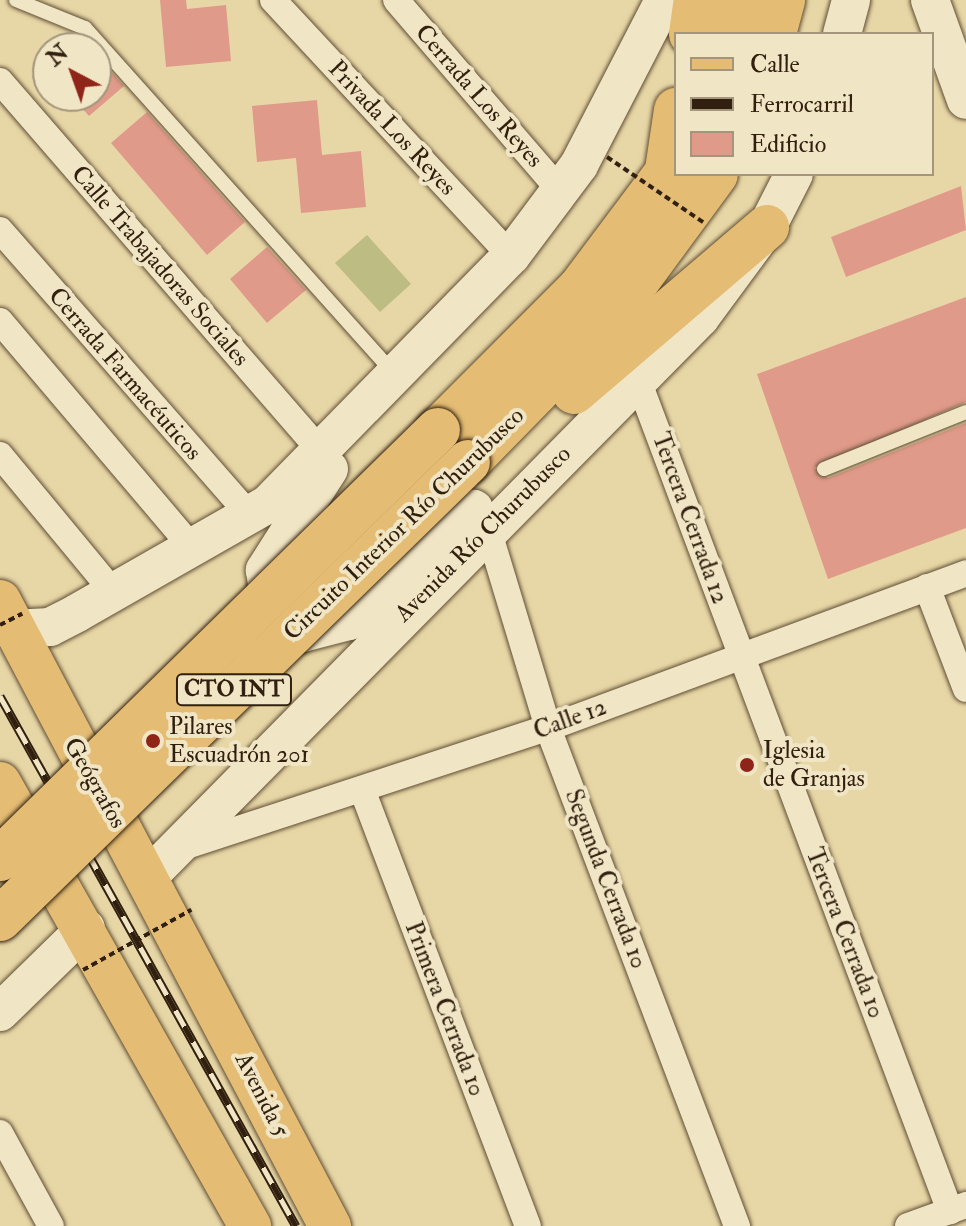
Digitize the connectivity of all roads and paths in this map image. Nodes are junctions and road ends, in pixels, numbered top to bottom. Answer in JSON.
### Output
{"nodes":[{"id":1,"x":16,"y":0,"type":"edge"},
{"id":2,"x":273,"y":0,"type":"edge"},
{"id":3,"x":396,"y":0,"type":"edge"},
{"id":4,"x":664,"y":0,"type":"edge"},
{"id":5,"x":696,"y":0,"type":"edge"},
{"id":6,"x":740,"y":0,"type":"edge"},
{"id":7,"x":783,"y":0,"type":"edge"},
{"id":8,"x":851,"y":0,"type":"edge"},
{"id":9,"x":930,"y":0,"type":"edge"},
{"id":10,"x":691,"y":32,"type":"edge"},
{"id":11,"x":731,"y":32,"type":"edge"},
{"id":12,"x":775,"y":32,"type":"edge"},
{"id":13,"x":843,"y":32,"type":"edge"},
{"id":14,"x":0,"y":81,"type":"edge"},
{"id":15,"x":966,"y":100,"type":"edge"},
{"id":16,"x":674,"y":133,"type":"edge"},
{"id":17,"x":607,"y":157,"type":"dead end"},
{"id":18,"x":671,"y":168,"type":"edge"},
{"id":19,"x":715,"y":176,"type":"edge"},
{"id":20,"x":793,"y":176,"type":"edge"},
{"id":21,"x":561,"y":192,"type":"junction"},
{"id":22,"x":703,"y":222,"type":"dead end"},
{"id":23,"x":767,"y":227,"type":"junction"},
{"id":24,"x":0,"y":230,"type":"edge"},
{"id":25,"x":511,"y":256,"type":"junction"},
{"id":26,"x":0,"y":321,"type":"edge"},
{"id":27,"x":397,"y":377,"type":"junction"},
{"id":28,"x":638,"y":380,"type":"junction"},
{"id":29,"x":966,"y":412,"type":"edge"},
{"id":30,"x":501,"y":430,"type":"junction"},
{"id":31,"x":320,"y":451,"type":"junction"},
{"id":32,"x":0,"y":455,"type":"edge"},
{"id":33,"x":551,"y":465,"type":"junction"},
{"id":34,"x":824,"y":469,"type":"dead end"},
{"id":35,"x":251,"y":517,"type":"junction"},
{"id":36,"x":488,"y":529,"type":"junction"},
{"id":37,"x":195,"y":551,"type":"junction"},
{"id":38,"x":966,"y":573,"type":"edge"},
{"id":39,"x":927,"y":587,"type":"junction"},
{"id":40,"x":115,"y":594,"type":"junction"},
{"id":41,"x":9,"y":617,"type":"edge"},
{"id":42,"x":741,"y":655,"type":"junction"},
{"id":43,"x":966,"y":689,"type":"edge"},
{"id":44,"x":548,"y":728,"type":"junction"},
{"id":45,"x":0,"y":783,"type":"edge"},
{"id":46,"x":363,"y":792,"type":"junction"},
{"id":47,"x":0,"y":859,"type":"edge"},
{"id":48,"x":159,"y":864,"type":"junction"},
{"id":49,"x":191,"y":910,"type":"dead end"},
{"id":50,"x":0,"y":919,"type":"edge"},
{"id":51,"x":86,"y":928,"type":"junction"},
{"id":52,"x":194,"y":963,"type":"joint"},
{"id":53,"x":83,"y":970,"type":"dead end"},
{"id":54,"x":0,"y":1012,"type":"edge"},
{"id":55,"x":0,"y":1133,"type":"edge"},
{"id":56,"x":958,"y":1208,"type":"edge"},
{"id":57,"x":51,"y":1226,"type":"edge"},
{"id":58,"x":250,"y":1226,"type":"edge"},
{"id":59,"x":330,"y":1226,"type":"edge"},
{"id":60,"x":528,"y":1226,"type":"edge"},
{"id":61,"x":737,"y":1226,"type":"edge"},
{"id":62,"x":908,"y":1226,"type":"edge"}],
"edges":[{"from":1,"to":27,"type":"lane"},
{"from":2,"to":25,"type":"street","name":"Privada Los Reyes"},
{"from":3,"to":21,"type":"street","name":"Cerrada Los Reyes"},
{"from":4,"to":21,"type":"main road"},
{"from":5,"to":10,"type":"highway"},
{"from":6,"to":11,"type":"highway"},
{"from":7,"to":12,"type":"highway"},
{"from":8,"to":13,"type":"main road"},
{"from":9,"to":15,"type":"main road"},
{"from":14,"to":31,"type":"street","name":"Calle Trabajadoras Sociales"},
{"from":16,"to":18,"type":"highway"},
{"from":17,"to":22,"type":"path","bridge":true},
{"from":18,"to":47,"type":"highway","name":"Circuito Interior Río Churubusco","number":"CTO INT","bridge":true},
{"from":19,"to":30,"type":"highway","name":"Circuito Interior Río Churubusco","number":"CTO INT"},
{"from":20,"to":23,"type":"main road","name":"Avenida Río Churubusco","number":"CTO INT"},
{"from":21,"to":25,"type":"main road"},
{"from":23,"to":28,"type":"main road","name":"Avenida Río Churubusco","number":"CTO INT"},
{"from":23,"to":30,"type":"highway"},
{"from":24,"to":35,"type":"street","name":"Cerrada Farmacéuticos"},
{"from":25,"to":27,"type":"main road"},
{"from":26,"to":37,"type":"street"},
{"from":27,"to":31,"type":"main road"},
{"from":27,"to":33,"type":"main road"},
{"from":28,"to":33,"type":"main road","name":"Avenida Río Churubusco","number":"CTO INT"},
{"from":28,"to":42,"type":"street","name":"Tercera Cerrada 12"},
{"from":29,"to":34,"type":"lane"},
{"from":30,"to":50,"type":"highway","name":"Circuito Interior Río Churubusco","number":"CTO INT","bridge":true},
{"from":31,"to":35,"type":"main road"},
{"from":32,"to":40,"type":"street"},
{"from":33,"to":36,"type":"main road","name":"Avenida Río Churubusco","number":"CTO INT"},
{"from":35,"to":37,"type":"main road"},
{"from":36,"to":44,"type":"street","name":"Segunda Cerrada 10"},
{"from":36,"to":48,"type":"main road","name":"Avenida Río Churubusco","number":"CTO INT"},
{"from":37,"to":40,"type":"main road"},
{"from":38,"to":39,"type":"street","name":"Calle 12"},
{"from":39,"to":42,"type":"street","name":"Calle 12"},
{"from":39,"to":43,"type":"street"},
{"from":40,"to":41,"type":"main road"},
{"from":41,"to":48,"type":"main road","name":"Geógrafos"},
{"from":42,"to":44,"type":"street","name":"Calle 12"},
{"from":42,"to":56,"type":"street","name":"Tercera Cerrada 10"},
{"from":44,"to":46,"type":"street","name":"Calle 12"},
{"from":44,"to":61,"type":"street","name":"Segunda Cerrada 10"},
{"from":45,"to":51,"type":"main road"},
{"from":46,"to":48,"type":"street","name":"Calle 12"},
{"from":46,"to":60,"type":"street","name":"Primera Cerrada 10"},
{"from":48,"to":52,"type":"main road","name":"Geógrafos"},
{"from":49,"to":53,"type":"path","bridge":true},
{"from":51,"to":54,"type":"main road"},
{"from":51,"to":58,"type":"main road"},
{"from":52,"to":59,"type":"main road","name":"Avenida 5"},
{"from":55,"to":57,"type":"street"},
{"from":56,"to":62,"type":"street"}]}
